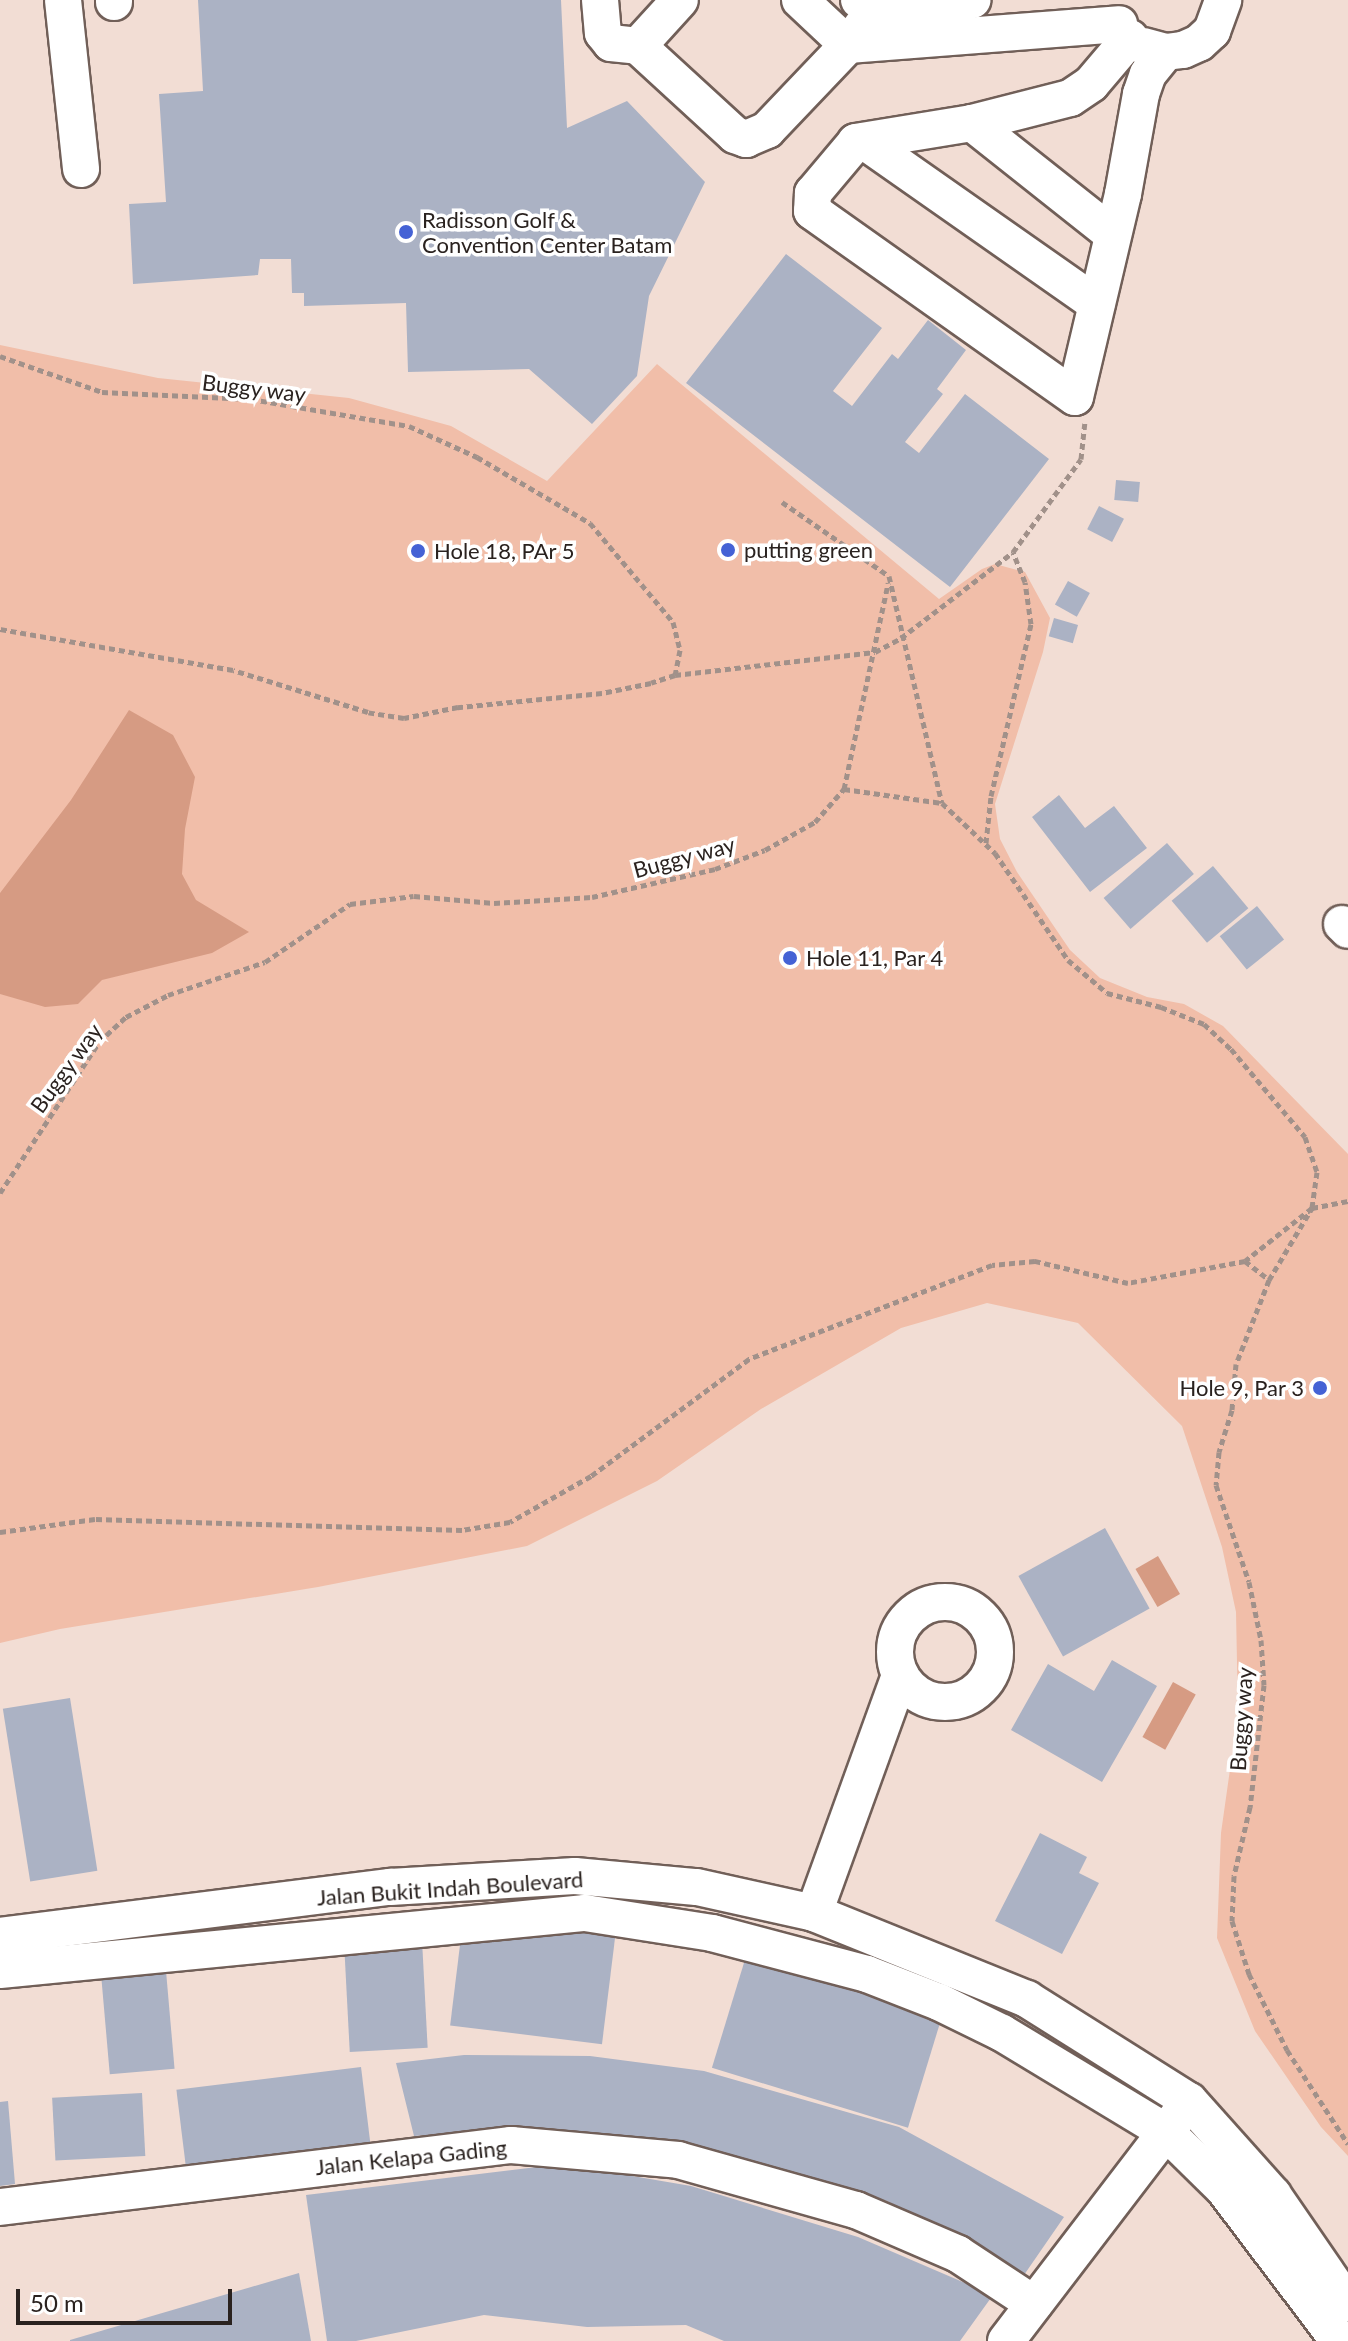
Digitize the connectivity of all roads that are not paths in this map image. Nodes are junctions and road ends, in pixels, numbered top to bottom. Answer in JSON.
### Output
{"nodes":[{"id":1,"x":63,"y":0,"type":"edge"},
{"id":2,"x":600,"y":0,"type":"edge"},
{"id":3,"x":680,"y":0,"type":"edge"},
{"id":4,"x":800,"y":0,"type":"edge"},
{"id":5,"x":973,"y":0,"type":"edge"},
{"id":6,"x":1223,"y":0,"type":"edge"},
{"id":7,"x":867,"y":3,"type":"edge"},
{"id":8,"x":1121,"y":20,"type":"edge"},
{"id":9,"x":848,"y":45,"type":"junction"},
{"id":10,"x":638,"y":46,"type":"junction"},
{"id":11,"x":1166,"y":52,"type":"junction"},
{"id":12,"x":972,"y":123,"type":"junction"},
{"id":13,"x":864,"y":141,"type":"junction"},
{"id":14,"x":81,"y":169,"type":"dead end"},
{"id":15,"x":1112,"y":234,"type":"junction"},
{"id":16,"x":1097,"y":304,"type":"junction"},
{"id":17,"x":900,"y":1675,"type":"dead end"},
{"id":18,"x":814,"y":1913,"type":"junction"},
{"id":19,"x":0,"y":1936,"type":"edge"},
{"id":20,"x":0,"y":1970,"type":"edge"},
{"id":21,"x":1189,"y":2101,"type":"junction"},
{"id":22,"x":1166,"y":2132,"type":"junction"},
{"id":23,"x":0,"y":2207,"type":"edge"},
{"id":24,"x":1034,"y":2304,"type":"junction"},
{"id":25,"x":1348,"y":2304,"type":"edge"},
{"id":26,"x":1006,"y":2341,"type":"edge"},
{"id":27,"x":1339,"y":2341,"type":"edge"}],
"edges":[{"from":1,"to":14,"type":"street"},
{"from":2,"to":10,"type":"street"},
{"from":3,"to":10,"type":"street"},
{"from":4,"to":9,"type":"street"},
{"from":5,"to":7,"type":"street"},
{"from":6,"to":11,"type":"street"},
{"from":7,"to":9,"type":"street"},
{"from":8,"to":9,"type":"street"},
{"from":8,"to":11,"type":"street"},
{"from":8,"to":12,"type":"street"},
{"from":9,"to":10,"type":"street"},
{"from":11,"to":15,"type":"street"},
{"from":12,"to":13,"type":"street"},
{"from":12,"to":15,"type":"street"},
{"from":13,"to":16,"type":"street"},
{"from":13,"to":16,"type":"street"},
{"from":15,"to":16,"type":"street"},
{"from":17,"to":18,"type":"street"},
{"from":18,"to":19,"type":"street","name":"Jalan Bukit Indah Boulevard"},
{"from":18,"to":21,"type":"street","name":"Jalan Bukit Indah Boulevard"},
{"from":20,"to":22,"type":"street"},
{"from":21,"to":22,"type":"street"},
{"from":21,"to":25,"type":"street","name":"Jalan Bukit Indah Boulevard"},
{"from":22,"to":24,"type":"street"},
{"from":22,"to":27,"type":"street"},
{"from":23,"to":24,"type":"street","name":"Jalan Kelapa Gading"},
{"from":24,"to":26,"type":"street"}]}
